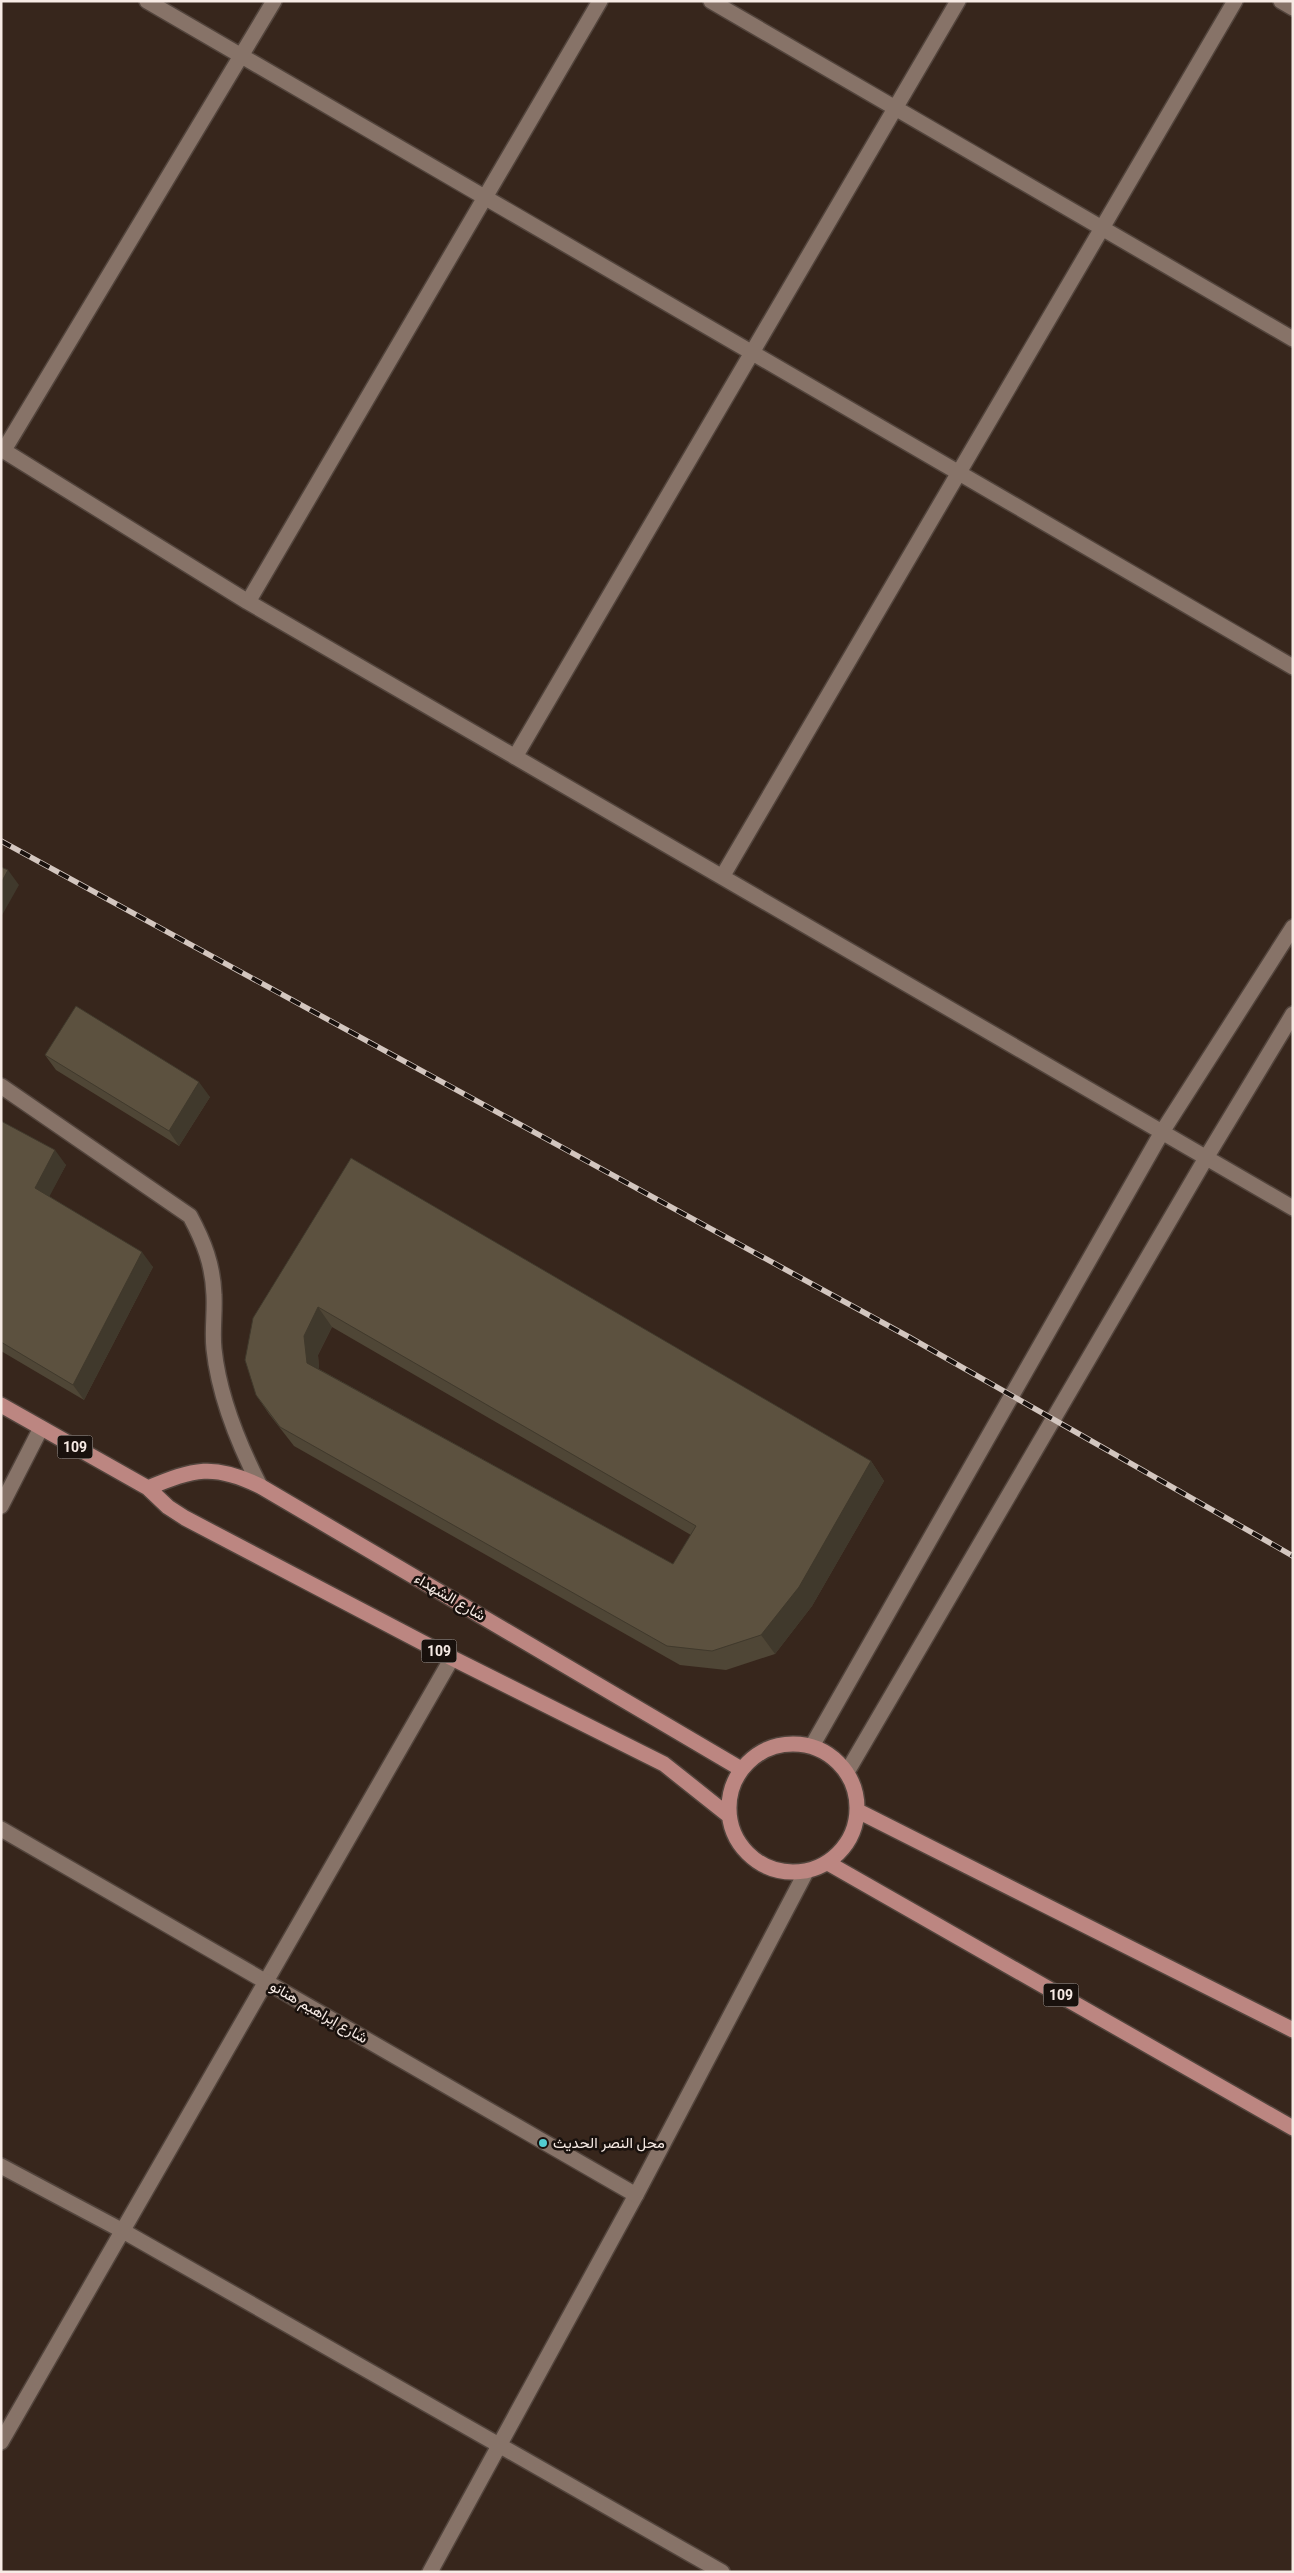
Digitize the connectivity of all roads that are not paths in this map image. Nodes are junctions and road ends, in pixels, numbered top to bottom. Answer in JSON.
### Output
{"nodes":[{"id":1,"x":147,"y":1,"type":"edge"},
{"id":2,"x":274,"y":1,"type":"edge"},
{"id":3,"x":600,"y":1,"type":"edge"},
{"id":4,"x":711,"y":1,"type":"edge"},
{"id":5,"x":958,"y":1,"type":"edge"},
{"id":6,"x":1235,"y":1,"type":"edge"},
{"id":7,"x":1281,"y":1,"type":"edge"},
{"id":8,"x":1293,"y":8,"type":"edge"},
{"id":9,"x":242,"y":56,"type":"junction"},
{"id":10,"x":895,"y":108,"type":"junction"},
{"id":11,"x":485,"y":198,"type":"junction"},
{"id":12,"x":1102,"y":228,"type":"junction"},
{"id":13,"x":1293,"y":339,"type":"edge"},
{"id":14,"x":752,"y":352,"type":"junction"},
{"id":15,"x":3,"y":449,"type":"edge"},
{"id":16,"x":958,"y":473,"type":"junction"},
{"id":17,"x":248,"y":602,"type":"junction"},
{"id":18,"x":1293,"y":667,"type":"edge"},
{"id":19,"x":515,"y":757,"type":"junction"},
{"id":20,"x":722,"y":876,"type":"junction"},
{"id":21,"x":1293,"y":927,"type":"edge"},
{"id":22,"x":1293,"y":1014,"type":"edge"},
{"id":23,"x":1,"y":1086,"type":"edge"},
{"id":24,"x":1162,"y":1132,"type":"junction"},
{"id":25,"x":1206,"y":1158,"type":"junction"},
{"id":26,"x":1293,"y":1208,"type":"edge"},
{"id":27,"x":1,"y":1405,"type":"edge"},
{"id":28,"x":40,"y":1428,"type":"junction"},
{"id":29,"x":260,"y":1486,"type":"junction"},
{"id":30,"x":148,"y":1488,"type":"junction"},
{"id":31,"x":1,"y":1506,"type":"edge"},
{"id":32,"x":452,"y":1658,"type":"junction"},
{"id":33,"x":812,"y":1746,"type":"junction"},
{"id":34,"x":741,"y":1769,"type":"junction"},
{"id":35,"x":847,"y":1772,"type":"junction"},
{"id":36,"x":858,"y":1811,"type":"junction"},
{"id":37,"x":728,"y":1815,"type":"junction"},
{"id":38,"x":1,"y":1829,"type":"edge"},
{"id":39,"x":828,"y":1863,"type":"junction"},
{"id":40,"x":806,"y":1872,"type":"junction"},
{"id":41,"x":265,"y":1982,"type":"junction"},
{"id":42,"x":1293,"y":2030,"type":"edge"},
{"id":43,"x":1293,"y":2128,"type":"edge"},
{"id":44,"x":1,"y":2166,"type":"edge"},
{"id":45,"x":636,"y":2195,"type":"junction"},
{"id":46,"x":122,"y":2231,"type":"junction"},
{"id":47,"x":1,"y":2442,"type":"edge"},
{"id":48,"x":500,"y":2445,"type":"junction"},
{"id":49,"x":430,"y":2572,"type":"edge"},
{"id":50,"x":722,"y":2572,"type":"edge"}],
"edges":[{"from":1,"to":9,"type":"street"},
{"from":2,"to":9,"type":"street"},
{"from":3,"to":11,"type":"street"},
{"from":4,"to":10,"type":"street"},
{"from":5,"to":10,"type":"street"},
{"from":6,"to":12,"type":"street"},
{"from":7,"to":8,"type":"street"},
{"from":9,"to":11,"type":"street"},
{"from":9,"to":15,"type":"street"},
{"from":10,"to":12,"type":"street"},
{"from":10,"to":14,"type":"street"},
{"from":11,"to":14,"type":"street"},
{"from":11,"to":17,"type":"street"},
{"from":12,"to":13,"type":"street"},
{"from":12,"to":16,"type":"street"},
{"from":14,"to":16,"type":"street"},
{"from":14,"to":19,"type":"street"},
{"from":15,"to":17,"type":"street"},
{"from":16,"to":18,"type":"street"},
{"from":16,"to":20,"type":"street"},
{"from":17,"to":19,"type":"street"},
{"from":19,"to":20,"type":"street"},
{"from":20,"to":24,"type":"street"},
{"from":21,"to":24,"type":"street"},
{"from":22,"to":25,"type":"street"},
{"from":23,"to":29,"type":"street"},
{"from":24,"to":25,"type":"street"},
{"from":24,"to":33,"type":"street"},
{"from":25,"to":26,"type":"street"},
{"from":25,"to":35,"type":"street"},
{"from":27,"to":28,"type":"main road","number":"109"},
{"from":28,"to":30,"type":"main road","number":"109"},
{"from":28,"to":31,"type":"street"},
{"from":29,"to":30,"type":"main road","name":"شارع الشهداء"},
{"from":29,"to":34,"type":"main road","name":"شارع الشهداء"},
{"from":30,"to":32,"type":"main road","number":"109"},
{"from":32,"to":37,"type":"main road","number":"109"},
{"from":32,"to":41,"type":"street"},
{"from":33,"to":34,"type":"main road"},
{"from":33,"to":35,"type":"main road"},
{"from":34,"to":37,"type":"main road"},
{"from":35,"to":36,"type":"main road"},
{"from":36,"to":39,"type":"main road"},
{"from":36,"to":42,"type":"main road"},
{"from":37,"to":40,"type":"main road"},
{"from":38,"to":41,"type":"street","name":"شارع إبراهيم هنانو"},
{"from":39,"to":40,"type":"main road"},
{"from":39,"to":43,"type":"main road","number":"109"},
{"from":40,"to":45,"type":"street"},
{"from":41,"to":45,"type":"street","name":"شارع إبراهيم هنانو"},
{"from":41,"to":46,"type":"street"},
{"from":44,"to":46,"type":"street"},
{"from":45,"to":48,"type":"street"},
{"from":46,"to":47,"type":"street"},
{"from":46,"to":48,"type":"street"},
{"from":48,"to":49,"type":"street"},
{"from":48,"to":50,"type":"street"}]}
